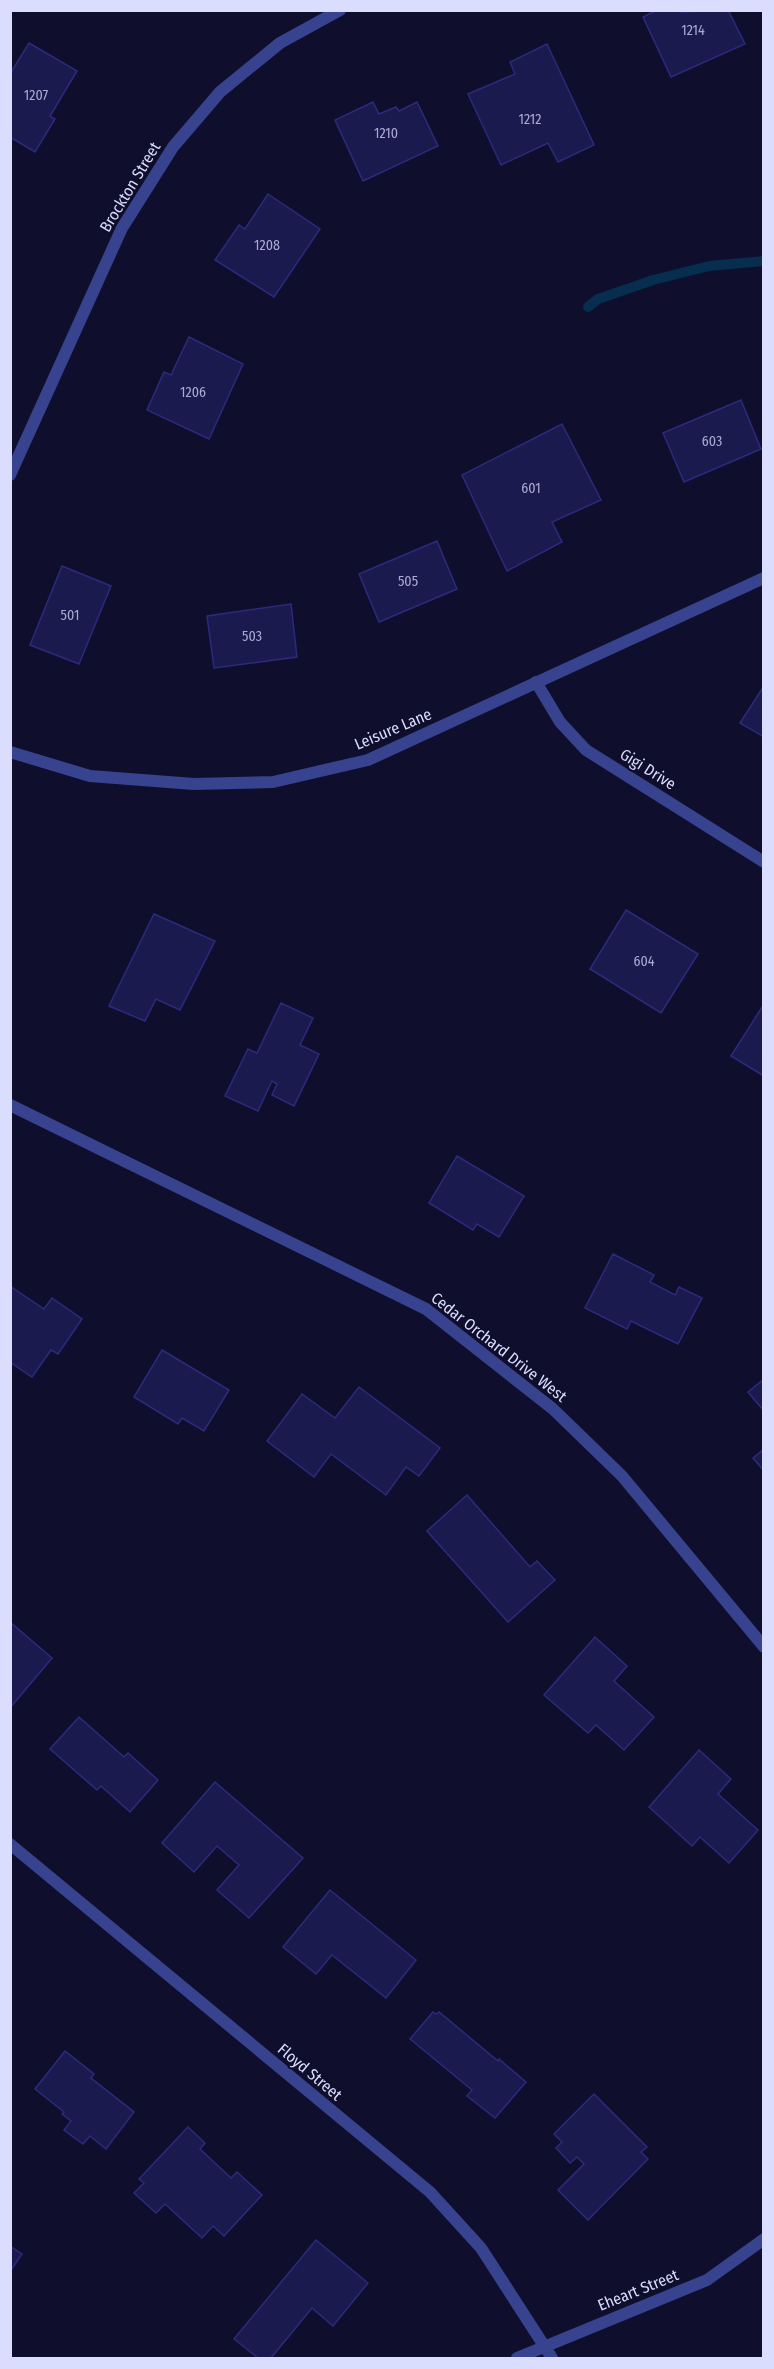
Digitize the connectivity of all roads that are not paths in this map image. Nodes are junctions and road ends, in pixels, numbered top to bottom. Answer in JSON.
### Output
{"nodes":[{"id":1,"x":340,"y":10,"type":"edge"},
{"id":2,"x":10,"y":475,"type":"edge"},
{"id":3,"x":764,"y":578,"type":"edge"},
{"id":4,"x":536,"y":681,"type":"junction"},
{"id":5,"x":10,"y":752,"type":"edge"},
{"id":6,"x":764,"y":862,"type":"edge"},
{"id":7,"x":10,"y":1105,"type":"edge"},
{"id":8,"x":764,"y":1647,"type":"edge"},
{"id":9,"x":10,"y":1844,"type":"edge"},
{"id":10,"x":764,"y":2239,"type":"edge"},
{"id":11,"x":543,"y":2346,"type":"junction"},
{"id":12,"x":517,"y":2358,"type":"edge"},
{"id":13,"x":552,"y":2358,"type":"edge"}],
"edges":[{"from":1,"to":2,"type":"street","name":"Brockton Street"},
{"from":3,"to":4,"type":"street","name":"Leisure Lane"},
{"from":4,"to":5,"type":"street","name":"Leisure Lane"},
{"from":4,"to":6,"type":"street","name":"Gigi Drive"},
{"from":7,"to":8,"type":"street","name":"Cedar Orchard Drive West"},
{"from":9,"to":11,"type":"street","name":"Floyd Street"},
{"from":10,"to":11,"type":"street","name":"Eheart Street"},
{"from":11,"to":12,"type":"street","name":"Eheart Street"},
{"from":11,"to":13,"type":"street","name":"Floyd Street"}]}
